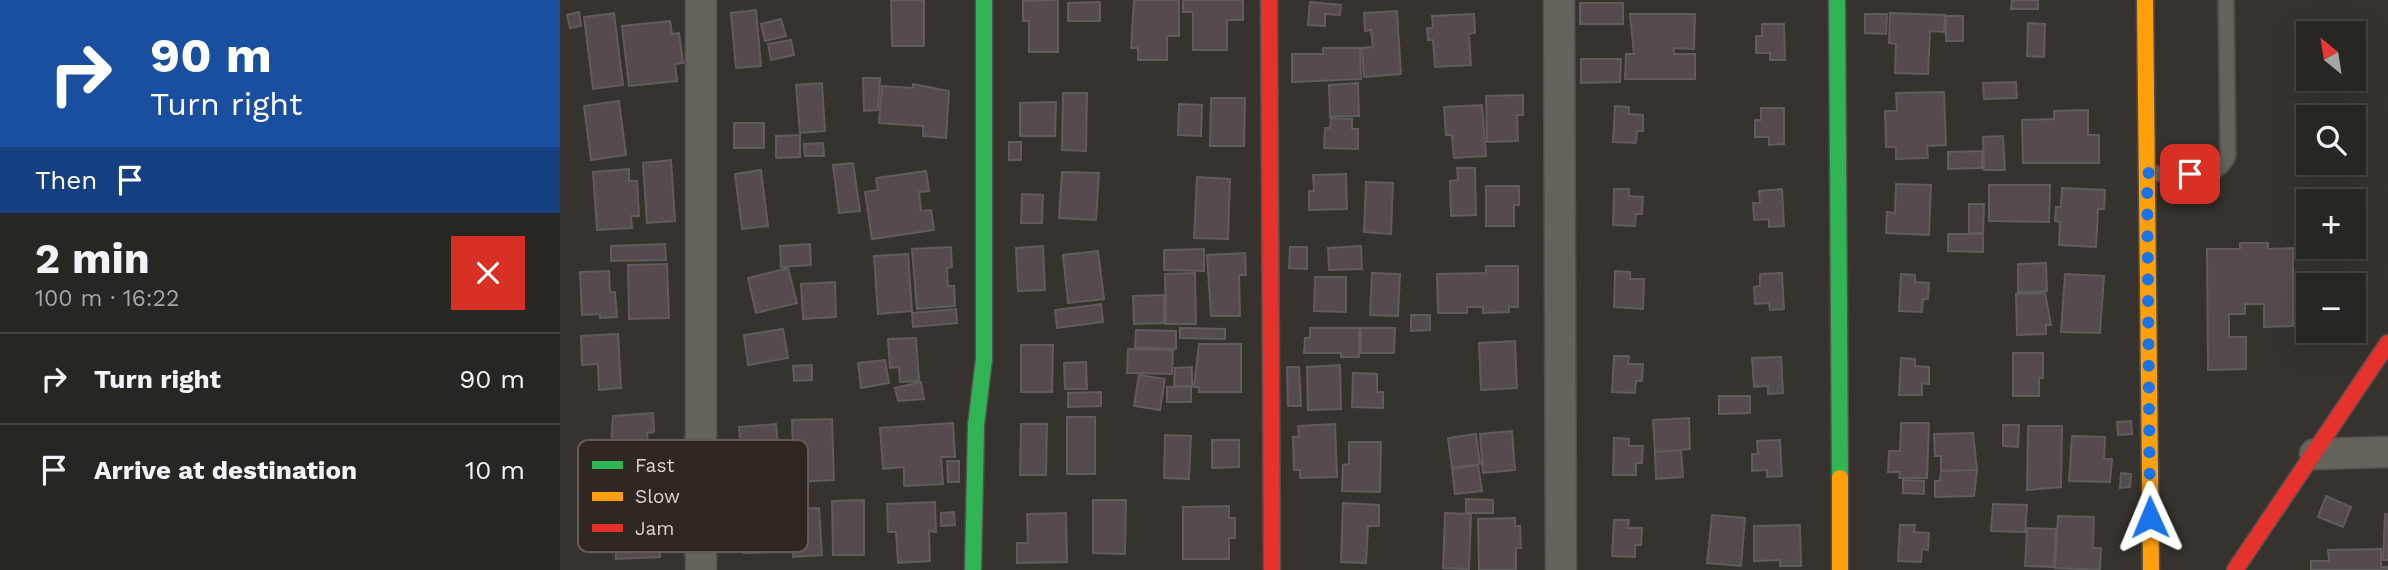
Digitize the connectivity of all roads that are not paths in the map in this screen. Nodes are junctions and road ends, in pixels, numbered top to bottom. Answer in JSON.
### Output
{"nodes":[{"id":1,"x":701,"y":0,"type":"edge"},
{"id":2,"x":984,"y":0,"type":"edge"},
{"id":3,"x":1269,"y":0,"type":"edge"},
{"id":4,"x":1559,"y":0,"type":"edge"},
{"id":5,"x":1837,"y":0,"type":"edge"},
{"id":6,"x":2145,"y":0,"type":"edge"},
{"id":7,"x":2225,"y":0,"type":"edge"},
{"id":8,"x":2147,"y":173,"type":"junction"},
{"id":9,"x":2388,"y":343,"type":"edge"},
{"id":10,"x":701,"y":440,"type":"edge"},
{"id":11,"x":2388,"y":452,"type":"edge"},
{"id":12,"x":2315,"y":454,"type":"junction"},
{"id":13,"x":701,"y":552,"type":"edge"},
{"id":14,"x":701,"y":570,"type":"edge"},
{"id":15,"x":973,"y":570,"type":"edge"},
{"id":16,"x":1272,"y":570,"type":"edge"},
{"id":17,"x":1560,"y":570,"type":"edge"},
{"id":18,"x":1840,"y":570,"type":"edge"},
{"id":19,"x":2151,"y":570,"type":"edge"},
{"id":20,"x":2235,"y":570,"type":"edge"}],
"edges":[{"from":1,"to":10,"type":"street"},
{"from":2,"to":15,"type":"street"},
{"from":3,"to":16,"type":"street"},
{"from":4,"to":17,"type":"street"},
{"from":5,"to":18,"type":"street"},
{"from":6,"to":8,"type":"street"},
{"from":7,"to":8,"type":"lane"},
{"from":8,"to":19,"type":"street"},
{"from":9,"to":12,"type":"street"},
{"from":11,"to":12,"type":"street"},
{"from":12,"to":20,"type":"street"},
{"from":13,"to":14,"type":"street"}]}
